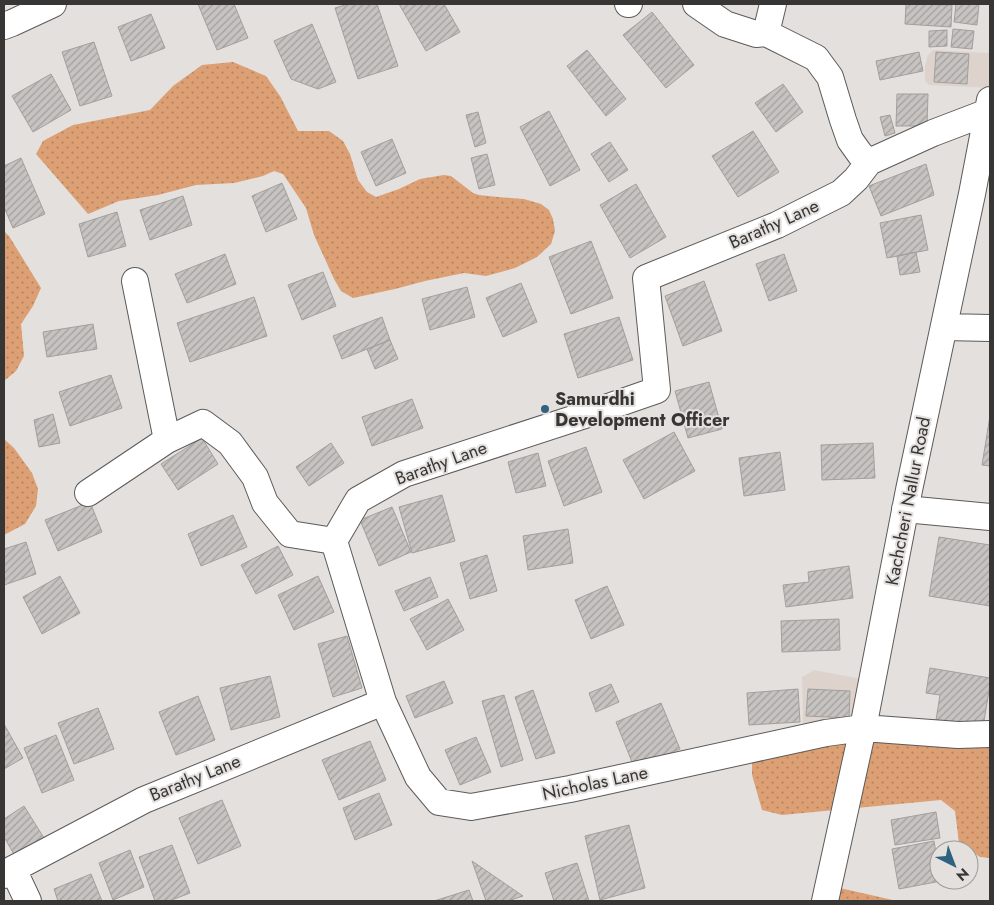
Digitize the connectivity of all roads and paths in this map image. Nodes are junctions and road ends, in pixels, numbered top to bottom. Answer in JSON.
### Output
{"nodes":[{"id":1,"x":53,"y":4,"type":"edge"},
{"id":2,"x":696,"y":4,"type":"edge"},
{"id":3,"x":773,"y":4,"type":"edge"},
{"id":4,"x":4,"y":26,"type":"edge"},
{"id":5,"x":766,"y":33,"type":"junction"},
{"id":6,"x":989,"y":106,"type":"edge"},
{"id":7,"x":869,"y":162,"type":"junction"},
{"id":8,"x":135,"y":281,"type":"dead end"},
{"id":9,"x":944,"y":327,"type":"junction"},
{"id":10,"x":990,"y":328,"type":"edge"},
{"id":11,"x":167,"y":440,"type":"junction"},
{"id":12,"x":88,"y":493,"type":"dead end"},
{"id":13,"x":905,"y":509,"type":"junction"},
{"id":14,"x":990,"y":517,"type":"edge"},
{"id":15,"x":334,"y":542,"type":"junction"},
{"id":16,"x":383,"y":702,"type":"junction"},
{"id":17,"x":864,"y":728,"type":"junction"},
{"id":18,"x":990,"y":734,"type":"edge"},
{"id":19,"x":8,"y":872,"type":"edge"},
{"id":20,"x":28,"y":901,"type":"edge"},
{"id":21,"x":825,"y":901,"type":"edge"}],
"edges":[{"from":1,"to":4,"type":"street"},
{"from":2,"to":5,"type":"street"},
{"from":3,"to":5,"type":"street"},
{"from":5,"to":7,"type":"street"},
{"from":6,"to":7,"type":"street","name":"Barathy Lane"},
{"from":6,"to":9,"type":"street","name":"Kachcheri Nallur Road"},
{"from":7,"to":15,"type":"street","name":"Barathy Lane"},
{"from":8,"to":11,"type":"street"},
{"from":9,"to":10,"type":"street"},
{"from":9,"to":13,"type":"street","name":"Kachcheri Nallur Road"},
{"from":11,"to":12,"type":"street"},
{"from":11,"to":15,"type":"street"},
{"from":13,"to":14,"type":"street"},
{"from":13,"to":17,"type":"street","name":"Kachcheri Nallur Road"},
{"from":15,"to":16,"type":"street"},
{"from":16,"to":17,"type":"street","name":"Nicholas Lane"},
{"from":16,"to":19,"type":"street","name":"Barathy Lane"},
{"from":17,"to":18,"type":"street","name":"Nicholas Lane"},
{"from":17,"to":21,"type":"street","name":"Kachcheri Nallur Road"},
{"from":19,"to":20,"type":"street"}]}
